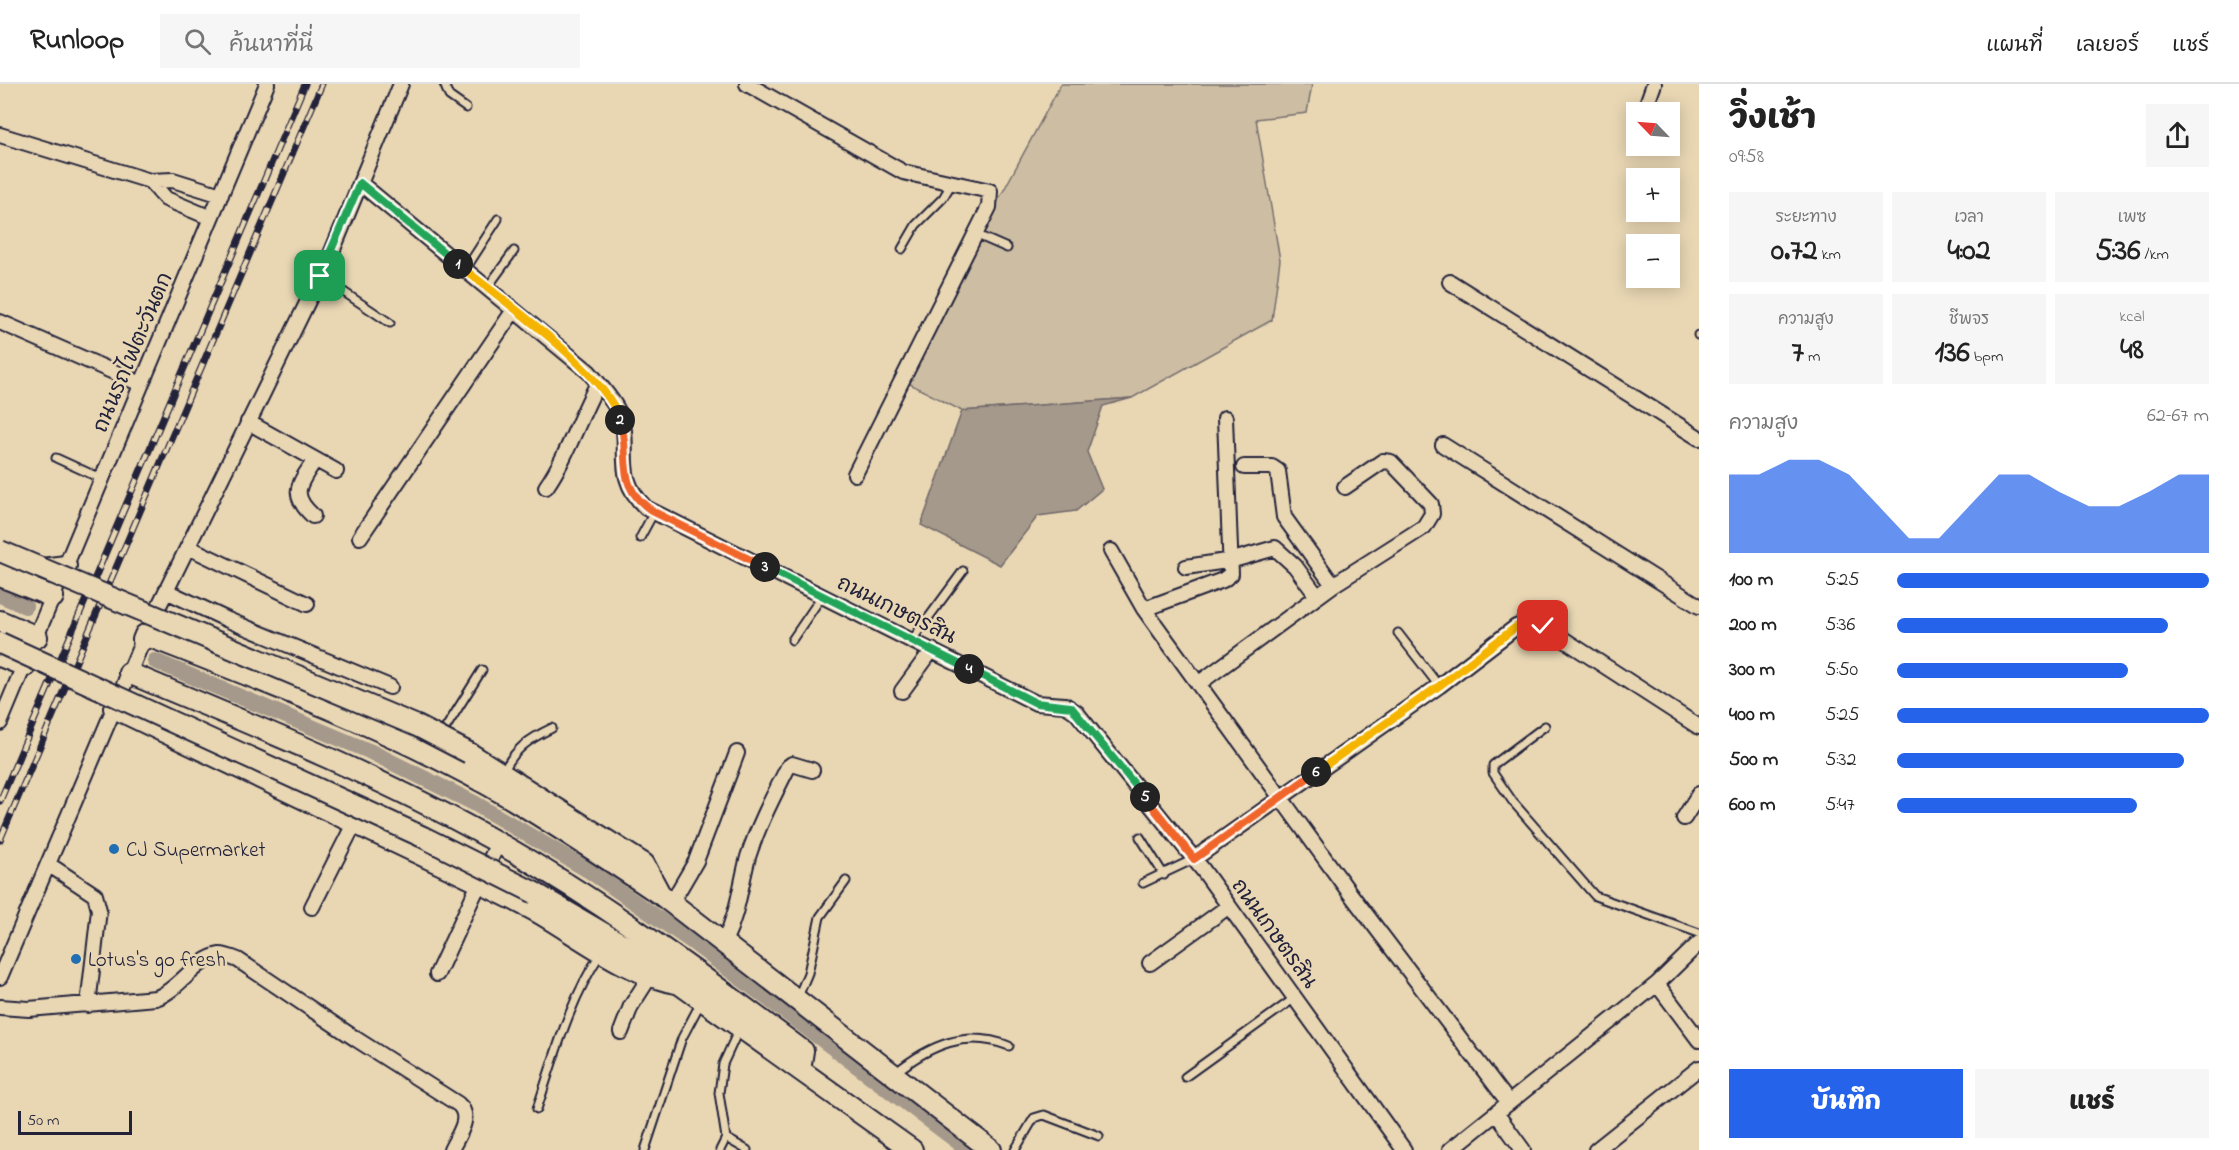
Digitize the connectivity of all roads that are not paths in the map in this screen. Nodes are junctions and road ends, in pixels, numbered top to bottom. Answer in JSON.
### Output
{"nodes":[{"id":1,"x":267,"y":84,"type":"edge"},
{"id":2,"x":401,"y":84,"type":"edge"},
{"id":3,"x":444,"y":84,"type":"edge"},
{"id":4,"x":747,"y":84,"type":"edge"},
{"id":5,"x":1654,"y":84,"type":"edge"},
{"id":6,"x":1648,"y":102,"type":"edge"},
{"id":7,"x":465,"y":108,"type":"dead end"},
{"id":8,"x":0,"y":135,"type":"edge"},
{"id":9,"x":150,"y":181,"type":"junction"},
{"id":10,"x":360,"y":183,"type":"junction"},
{"id":11,"x":952,"y":183,"type":"junction"},
{"id":12,"x":221,"y":195,"type":"junction"},
{"id":13,"x":211,"y":218,"type":"junction"},
{"id":14,"x":498,"y":219,"type":"dead end"},
{"id":15,"x":975,"y":234,"type":"junction"},
{"id":16,"x":1007,"y":248,"type":"dead end"},
{"id":17,"x":902,"y":249,"type":"dead end"},
{"id":18,"x":514,"y":251,"type":"dead end"},
{"id":19,"x":465,"y":270,"type":"junction"},
{"id":20,"x":320,"y":276,"type":"junction"},
{"id":21,"x":1450,"y":282,"type":"dead end"},
{"id":22,"x":487,"y":288,"type":"junction"},
{"id":23,"x":514,"y":310,"type":"junction"},
{"id":24,"x":0,"y":321,"type":"edge"},
{"id":25,"x":390,"y":323,"type":"dead end"},
{"id":26,"x":598,"y":383,"type":"junction"},
{"id":27,"x":141,"y":384,"type":"junction"},
{"id":28,"x":1225,"y":418,"type":"dead end"},
{"id":29,"x":248,"y":422,"type":"junction"},
{"id":30,"x":1699,"y":438,"type":"edge"},
{"id":31,"x":1443,"y":445,"type":"dead end"},
{"id":32,"x":56,"y":458,"type":"dead end"},
{"id":33,"x":315,"y":460,"type":"junction"},
{"id":34,"x":1244,"y":467,"type":"dead end"},
{"id":35,"x":336,"y":471,"type":"dead end"},
{"id":36,"x":855,"y":474,"type":"dead end"},
{"id":37,"x":102,"y":479,"type":"junction"},
{"id":38,"x":546,"y":487,"type":"dead end"},
{"id":39,"x":1345,"y":487,"type":"dead end"},
{"id":40,"x":654,"y":512,"type":"junction"},
{"id":41,"x":313,"y":516,"type":"dead end"},
{"id":42,"x":360,"y":537,"type":"dead end"},
{"id":43,"x":640,"y":538,"type":"dead end"},
{"id":44,"x":188,"y":547,"type":"junction"},
{"id":45,"x":1111,"y":550,"type":"dead end"},
{"id":46,"x":0,"y":551,"type":"edge"},
{"id":47,"x":1233,"y":560,"type":"junction"},
{"id":48,"x":66,"y":566,"type":"junction"},
{"id":49,"x":1186,"y":567,"type":"dead end"},
{"id":50,"x":963,"y":571,"type":"dead end"},
{"id":51,"x":0,"y":575,"type":"edge"},
{"id":52,"x":1333,"y":585,"type":"junction"},
{"id":53,"x":166,"y":591,"type":"junction"},
{"id":54,"x":822,"y":596,"type":"junction"},
{"id":55,"x":1317,"y":596,"type":"junction"},
{"id":56,"x":53,"y":597,"type":"junction"},
{"id":57,"x":306,"y":604,"type":"dead end"},
{"id":58,"x":1699,"y":606,"type":"edge"},
{"id":59,"x":1144,"y":609,"type":"junction"},
{"id":60,"x":0,"y":622,"type":"edge"},
{"id":61,"x":1398,"y":633,"type":"dead end"},
{"id":62,"x":37,"y":637,"type":"junction"},
{"id":63,"x":144,"y":638,"type":"junction"},
{"id":64,"x":792,"y":640,"type":"dead end"},
{"id":65,"x":912,"y":640,"type":"junction"},
{"id":66,"x":0,"y":643,"type":"edge"},
{"id":67,"x":932,"y":650,"type":"junction"},
{"id":68,"x":0,"y":656,"type":"edge"},
{"id":69,"x":25,"y":666,"type":"junction"},
{"id":70,"x":482,"y":670,"type":"dead end"},
{"id":71,"x":129,"y":673,"type":"junction"},
{"id":72,"x":1198,"y":684,"type":"junction"},
{"id":73,"x":1439,"y":686,"type":"junction"},
{"id":74,"x":390,"y":687,"type":"dead end"},
{"id":75,"x":902,"y":691,"type":"dead end"},
{"id":76,"x":114,"y":708,"type":"junction"},
{"id":77,"x":0,"y":723,"type":"edge"},
{"id":78,"x":1545,"y":726,"type":"dead end"},
{"id":79,"x":1699,"y":727,"type":"edge"},
{"id":80,"x":552,"y":728,"type":"dead end"},
{"id":81,"x":434,"y":746,"type":"junction"},
{"id":82,"x":737,"y":753,"type":"dead end"},
{"id":83,"x":812,"y":770,"type":"dead end"},
{"id":84,"x":503,"y":773,"type":"junction"},
{"id":85,"x":1699,"y":794,"type":"edge"},
{"id":86,"x":1280,"y":797,"type":"junction"},
{"id":87,"x":1684,"y":818,"type":"dead end"},
{"id":88,"x":356,"y":822,"type":"junction"},
{"id":89,"x":1140,"y":837,"type":"dead end"},
{"id":90,"x":498,"y":843,"type":"junction"},
{"id":91,"x":1194,"y":859,"type":"junction"},
{"id":92,"x":48,"y":864,"type":"junction"},
{"id":93,"x":1164,"y":875,"type":"junction"},
{"id":94,"x":846,"y":881,"type":"dead end"},
{"id":95,"x":480,"y":883,"type":"junction"},
{"id":96,"x":1143,"y":883,"type":"dead end"},
{"id":97,"x":666,"y":898,"type":"junction"},
{"id":98,"x":1229,"y":906,"type":"junction"},
{"id":99,"x":312,"y":907,"type":"dead end"},
{"id":100,"x":1699,"y":933,"type":"edge"},
{"id":101,"x":724,"y":942,"type":"junction"},
{"id":102,"x":1699,"y":943,"type":"edge"},
{"id":103,"x":607,"y":944,"type":"junction"},
{"id":104,"x":1150,"y":963,"type":"dead end"},
{"id":105,"x":653,"y":971,"type":"junction"},
{"id":106,"x":437,"y":974,"type":"dead end"},
{"id":107,"x":0,"y":977,"type":"edge"},
{"id":108,"x":1657,"y":984,"type":"junction"},
{"id":109,"x":1296,"y":997,"type":"junction"},
{"id":110,"x":702,"y":999,"type":"junction"},
{"id":111,"x":796,"y":999,"type":"junction"},
{"id":112,"x":88,"y":1005,"type":"junction"},
{"id":113,"x":0,"y":1007,"type":"edge"},
{"id":114,"x":740,"y":1026,"type":"junction"},
{"id":115,"x":621,"y":1032,"type":"dead end"},
{"id":116,"x":1699,"y":1040,"type":"edge"},
{"id":117,"x":1009,"y":1046,"type":"dead end"},
{"id":118,"x":1699,"y":1068,"type":"edge"},
{"id":119,"x":800,"y":1070,"type":"junction"},
{"id":120,"x":893,"y":1075,"type":"junction"},
{"id":121,"x":1185,"y":1077,"type":"dead end"},
{"id":122,"x":1509,"y":1103,"type":"junction"},
{"id":123,"x":537,"y":1108,"type":"dead end"},
{"id":124,"x":1496,"y":1113,"type":"junction"},
{"id":125,"x":1099,"y":1136,"type":"dead end"},
{"id":126,"x":726,"y":1138,"type":"junction"},
{"id":127,"x":451,"y":1150,"type":"edge"},
{"id":128,"x":645,"y":1150,"type":"edge"},
{"id":129,"x":720,"y":1150,"type":"edge"},
{"id":130,"x":747,"y":1150,"type":"edge"},
{"id":131,"x":912,"y":1150,"type":"edge"},
{"id":132,"x":990,"y":1150,"type":"edge"},
{"id":133,"x":1015,"y":1150,"type":"edge"},
{"id":134,"x":1404,"y":1150,"type":"edge"},
{"id":135,"x":1450,"y":1150,"type":"edge"},
{"id":136,"x":1523,"y":1150,"type":"edge"},
{"id":137,"x":1596,"y":1150,"type":"edge"}],
"edges":[{"from":1,"to":12,"type":"street","name":"ถนนรถไฟตะวันตก"},
{"from":2,"to":10,"type":"street"},
{"from":3,"to":7,"type":"lane"},
{"from":4,"to":11,"type":"street"},
{"from":5,"to":6,"type":"street"},
{"from":8,"to":9,"type":"street"},
{"from":9,"to":12,"type":"street"},
{"from":9,"to":13,"type":"street"},
{"from":10,"to":19,"type":"street","name":"ถนนเกษตรสิน"},
{"from":10,"to":20,"type":"street"},
{"from":11,"to":15,"type":"street"},
{"from":11,"to":17,"type":"lane"},
{"from":12,"to":13,"type":"street","name":"ถนนรถไฟตะวันตก"},
{"from":13,"to":27,"type":"street","name":"ถนนรถไฟตะวันตก"},
{"from":14,"to":19,"type":"lane"},
{"from":15,"to":16,"type":"lane"},
{"from":15,"to":36,"type":"street"},
{"from":18,"to":22,"type":"lane"},
{"from":19,"to":22,"type":"street","name":"ถนนเกษตรสิน"},
{"from":20,"to":25,"type":"lane"},
{"from":20,"to":29,"type":"street"},
{"from":21,"to":30,"type":"street"},
{"from":22,"to":23,"type":"street","name":"ถนนเกษตรสิน"},
{"from":23,"to":26,"type":"street","name":"ถนนเกษตรสิน"},
{"from":23,"to":42,"type":"street"},
{"from":24,"to":27,"type":"street"},
{"from":26,"to":38,"type":"street"},
{"from":26,"to":40,"type":"street","name":"ถนนเกษตรสิน"},
{"from":27,"to":37,"type":"street","name":"ถนนรถไฟตะวันตก"},
{"from":28,"to":47,"type":"street"},
{"from":29,"to":33,"type":"street"},
{"from":29,"to":44,"type":"street"},
{"from":31,"to":58,"type":"street"},
{"from":32,"to":37,"type":"lane"},
{"from":33,"to":35,"type":"street"},
{"from":33,"to":41,"type":"street"},
{"from":34,"to":52,"type":"street"},
{"from":37,"to":48,"type":"street","name":"ถนนรถไฟตะวันตก"},
{"from":39,"to":52,"type":"street"},
{"from":40,"to":43,"type":"lane"},
{"from":40,"to":54,"type":"street","name":"ถนนเกษตรสิน"},
{"from":44,"to":53,"type":"street"},
{"from":44,"to":57,"type":"street"},
{"from":45,"to":59,"type":"street"},
{"from":46,"to":81,"type":"street","bridge":true},
{"from":47,"to":49,"type":"street"},
{"from":47,"to":55,"type":"street"},
{"from":47,"to":59,"type":"street"},
{"from":48,"to":51,"type":"street"},
{"from":48,"to":56,"type":"street","name":"ถนนรถไฟตะวันตก"},
{"from":50,"to":65,"type":"lane"},
{"from":51,"to":56,"type":"street"},
{"from":52,"to":55,"type":"street"},
{"from":53,"to":63,"type":"street"},
{"from":53,"to":74,"type":"street"},
{"from":54,"to":64,"type":"lane"},
{"from":54,"to":65,"type":"street","name":"ถนนเกษตรสิน"},
{"from":55,"to":72,"type":"street"},
{"from":56,"to":62,"type":"street","name":"ถนนรถไฟตะวันตก"},
{"from":59,"to":72,"type":"street"},
{"from":60,"to":62,"type":"street"},
{"from":61,"to":73,"type":"lane"},
{"from":62,"to":69,"type":"street","name":"ถนนรถไฟตะวันตก"},
{"from":63,"to":71,"type":"street"},
{"from":63,"to":81,"type":"street"},
{"from":65,"to":67,"type":"street","name":"ถนนเกษตรสิน"},
{"from":66,"to":103,"type":"street","bridge":true},
{"from":67,"to":75,"type":"street"},
{"from":67,"to":91,"type":"street","name":"ถนนเกษตรสิน"},
{"from":68,"to":69,"type":"street"},
{"from":69,"to":77,"type":"street","name":"ถนนรถไฟตะวันตก"},
{"from":70,"to":81,"type":"lane"},
{"from":71,"to":76,"type":"street"},
{"from":71,"to":90,"type":"street"},
{"from":72,"to":86,"type":"street"},
{"from":73,"to":79,"type":"street"},
{"from":73,"to":86,"type":"street"},
{"from":76,"to":88,"type":"street"},
{"from":76,"to":92,"type":"street"},
{"from":78,"to":100,"type":"lane"},
{"from":80,"to":84,"type":"lane"},
{"from":81,"to":84,"type":"street","bridge":true},
{"from":81,"to":97,"type":"street"},
{"from":82,"to":97,"type":"street"},
{"from":83,"to":101,"type":"street"},
{"from":84,"to":97,"type":"street"},
{"from":85,"to":87,"type":"street"},
{"from":86,"to":91,"type":"street"},
{"from":86,"to":122,"type":"street"},
{"from":88,"to":95,"type":"street"},
{"from":88,"to":99,"type":"street"},
{"from":89,"to":93,"type":"lane"},
{"from":90,"to":95,"type":"street"},
{"from":90,"to":119,"type":"street"},
{"from":91,"to":93,"type":"lane"},
{"from":91,"to":98,"type":"street","name":"ถนนเกษตรสิน"},
{"from":92,"to":107,"type":"street"},
{"from":92,"to":112,"type":"street"},
{"from":93,"to":96,"type":"lane"},
{"from":94,"to":111,"type":"lane"},
{"from":95,"to":103,"type":"street"},
{"from":95,"to":106,"type":"street"},
{"from":97,"to":101,"type":"street"},
{"from":98,"to":104,"type":"street"},
{"from":98,"to":109,"type":"street","name":"ถนนเกษตรสิน"},
{"from":101,"to":111,"type":"street"},
{"from":102,"to":108,"type":"street"},
{"from":103,"to":105,"type":"street"},
{"from":103,"to":123,"type":"lane"},
{"from":105,"to":110,"type":"street"},
{"from":105,"to":115,"type":"street"},
{"from":108,"to":116,"type":"street"},
{"from":108,"to":122,"type":"street"},
{"from":109,"to":121,"type":"lane"},
{"from":109,"to":134,"type":"street","name":"ถนนเกษตรสิน"},
{"from":110,"to":114,"type":"street"},
{"from":110,"to":128,"type":"lane"},
{"from":111,"to":120,"type":"street"},
{"from":112,"to":113,"type":"street"},
{"from":112,"to":127,"type":"street"},
{"from":114,"to":119,"type":"street"},
{"from":114,"to":126,"type":"lane"},
{"from":117,"to":120,"type":"lane"},
{"from":118,"to":137,"type":"street"},
{"from":119,"to":131,"type":"street"},
{"from":120,"to":132,"type":"street"},
{"from":122,"to":124,"type":"street"},
{"from":124,"to":135,"type":"street"},
{"from":124,"to":136,"type":"street"},
{"from":125,"to":133,"type":"lane"},
{"from":126,"to":129,"type":"lane"},
{"from":126,"to":130,"type":"lane"}]}
